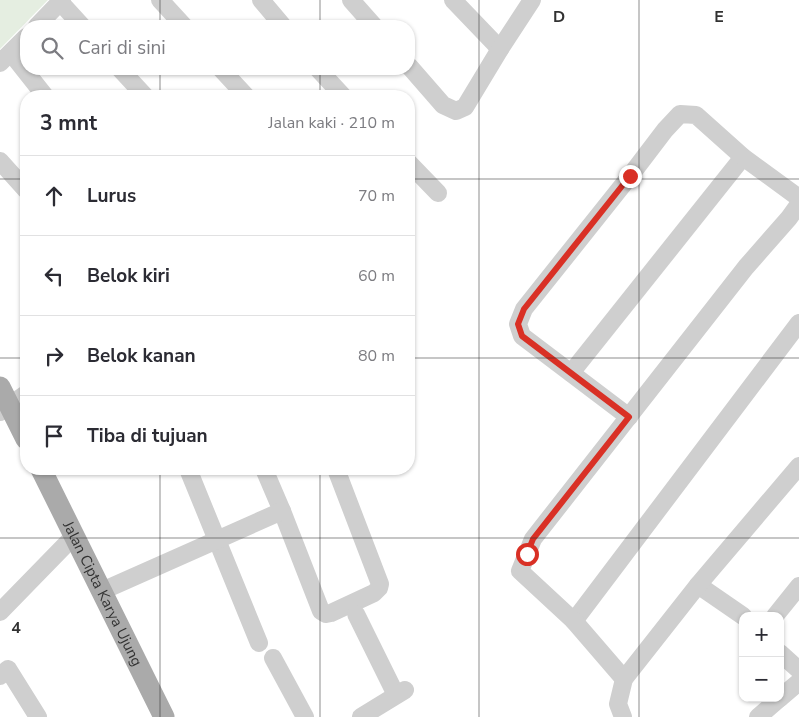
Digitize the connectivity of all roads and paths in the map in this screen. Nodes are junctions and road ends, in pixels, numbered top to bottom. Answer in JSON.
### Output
{"nodes":[{"id":1,"x":160,"y":0,"type":"edge"},
{"id":2,"x":261,"y":0,"type":"edge"},
{"id":3,"x":351,"y":0,"type":"edge"},
{"id":4,"x":453,"y":0,"type":"edge"},
{"id":5,"x":532,"y":0,"type":"edge"},
{"id":6,"x":61,"y":1,"type":"edge"},
{"id":7,"x":43,"y":20,"type":"edge"},
{"id":8,"x":77,"y":20,"type":"edge"},
{"id":9,"x":178,"y":20,"type":"edge"},
{"id":10,"x":278,"y":20,"type":"edge"},
{"id":11,"x":369,"y":20,"type":"edge"},
{"id":12,"x":20,"y":43,"type":"edge"},
{"id":13,"x":500,"y":50,"type":"junction"},
{"id":14,"x":6,"y":58,"type":"edge"},
{"id":15,"x":20,"y":71,"type":"edge"},
{"id":16,"x":415,"y":73,"type":"edge"},
{"id":17,"x":24,"y":75,"type":"edge"},
{"id":18,"x":126,"y":75,"type":"edge"},
{"id":19,"x":227,"y":75,"type":"edge"},
{"id":20,"x":322,"y":75,"type":"edge"},
{"id":21,"x":40,"y":90,"type":"edge"},
{"id":22,"x":139,"y":90,"type":"edge"},
{"id":23,"x":240,"y":90,"type":"edge"},
{"id":24,"x":331,"y":90,"type":"edge"},
{"id":25,"x":743,"y":157,"type":"junction"},
{"id":26,"x":0,"y":161,"type":"edge"},
{"id":27,"x":415,"y":169,"type":"edge"},
{"id":28,"x":20,"y":183,"type":"edge"},
{"id":29,"x":438,"y":194,"type":"dead end"},
{"id":30,"x":799,"y":198,"type":"edge"},
{"id":31,"x":799,"y":204,"type":"edge"},
{"id":32,"x":799,"y":323,"type":"edge"},
{"id":33,"x":571,"y":373,"type":"junction"},
{"id":34,"x":0,"y":387,"type":"edge"},
{"id":35,"x":12,"y":404,"type":"edge"},
{"id":36,"x":629,"y":417,"type":"junction"},
{"id":37,"x":20,"y":425,"type":"edge"},
{"id":38,"x":799,"y":466,"type":"edge"},
{"id":39,"x":44,"y":475,"type":"edge"},
{"id":40,"x":190,"y":475,"type":"edge"},
{"id":41,"x":267,"y":475,"type":"edge"},
{"id":42,"x":338,"y":475,"type":"edge"},
{"id":43,"x":282,"y":511,"type":"junction"},
{"id":44,"x":74,"y":536,"type":"junction"},
{"id":45,"x":217,"y":540,"type":"junction"},
{"id":46,"x":698,"y":585,"type":"junction"},
{"id":47,"x":799,"y":586,"type":"edge"},
{"id":48,"x":102,"y":592,"type":"junction"},
{"id":49,"x":0,"y":612,"type":"edge"},
{"id":50,"x":778,"y":612,"type":"edge"},
{"id":51,"x":739,"y":613,"type":"edge"},
{"id":52,"x":356,"y":614,"type":"dead end"},
{"id":53,"x":574,"y":621,"type":"junction"},
{"id":54,"x":259,"y":643,"type":"dead end"},
{"id":55,"x":784,"y":657,"type":"edge"},
{"id":56,"x":273,"y":658,"type":"dead end"},
{"id":57,"x":799,"y":670,"type":"edge"},
{"id":58,"x":0,"y":676,"type":"edge"},
{"id":59,"x":624,"y":679,"type":"junction"},
{"id":60,"x":799,"y":682,"type":"edge"},
{"id":61,"x":784,"y":695,"type":"edge"},
{"id":62,"x":775,"y":702,"type":"edge"},
{"id":63,"x":38,"y":717,"type":"edge"},
{"id":64,"x":164,"y":717,"type":"edge"},
{"id":65,"x":305,"y":717,"type":"edge"},
{"id":66,"x":361,"y":717,"type":"edge"},
{"id":67,"x":623,"y":717,"type":"edge"},
{"id":68,"x":758,"y":717,"type":"edge"}],
"edges":[{"from":1,"to":9,"type":"street"},
{"from":2,"to":10,"type":"street"},
{"from":3,"to":11,"type":"street"},
{"from":4,"to":13,"type":"street"},
{"from":5,"to":13,"type":"street"},
{"from":6,"to":7,"type":"street"},
{"from":6,"to":8,"type":"street"},
{"from":12,"to":14,"type":"street"},
{"from":13,"to":16,"type":"street"},
{"from":14,"to":15,"type":"street"},
{"from":17,"to":21,"type":"street"},
{"from":18,"to":22,"type":"street"},
{"from":19,"to":23,"type":"street"},
{"from":20,"to":24,"type":"street"},
{"from":25,"to":30,"type":"street"},
{"from":25,"to":33,"type":"street"},
{"from":25,"to":33,"type":"street"},
{"from":26,"to":28,"type":"street"},
{"from":27,"to":29,"type":"street"},
{"from":31,"to":36,"type":"street"},
{"from":32,"to":53,"type":"street"},
{"from":33,"to":36,"type":"street"},
{"from":34,"to":35,"type":"main road"},
{"from":35,"to":37,"type":"main road"},
{"from":36,"to":53,"type":"street"},
{"from":38,"to":46,"type":"street"},
{"from":39,"to":44,"type":"main road","name":"Jalan Cipta Karya Ujung"},
{"from":40,"to":45,"type":"street"},
{"from":41,"to":43,"type":"street"},
{"from":42,"to":43,"type":"street"},
{"from":43,"to":45,"type":"street"},
{"from":44,"to":48,"type":"main road","name":"Jalan Cipta Karya Ujung"},
{"from":44,"to":49,"type":"street"},
{"from":45,"to":48,"type":"street"},
{"from":45,"to":54,"type":"street"},
{"from":46,"to":51,"type":"street"},
{"from":46,"to":59,"type":"street"},
{"from":47,"to":50,"type":"street"},
{"from":48,"to":64,"type":"main road","name":"Jalan Cipta Karya Ujung"},
{"from":52,"to":66,"type":"street"},
{"from":53,"to":59,"type":"street"},
{"from":55,"to":57,"type":"street"},
{"from":56,"to":65,"type":"street"},
{"from":58,"to":63,"type":"street"},
{"from":59,"to":67,"type":"street"},
{"from":60,"to":61,"type":"street"},
{"from":62,"to":68,"type":"street"}]}
